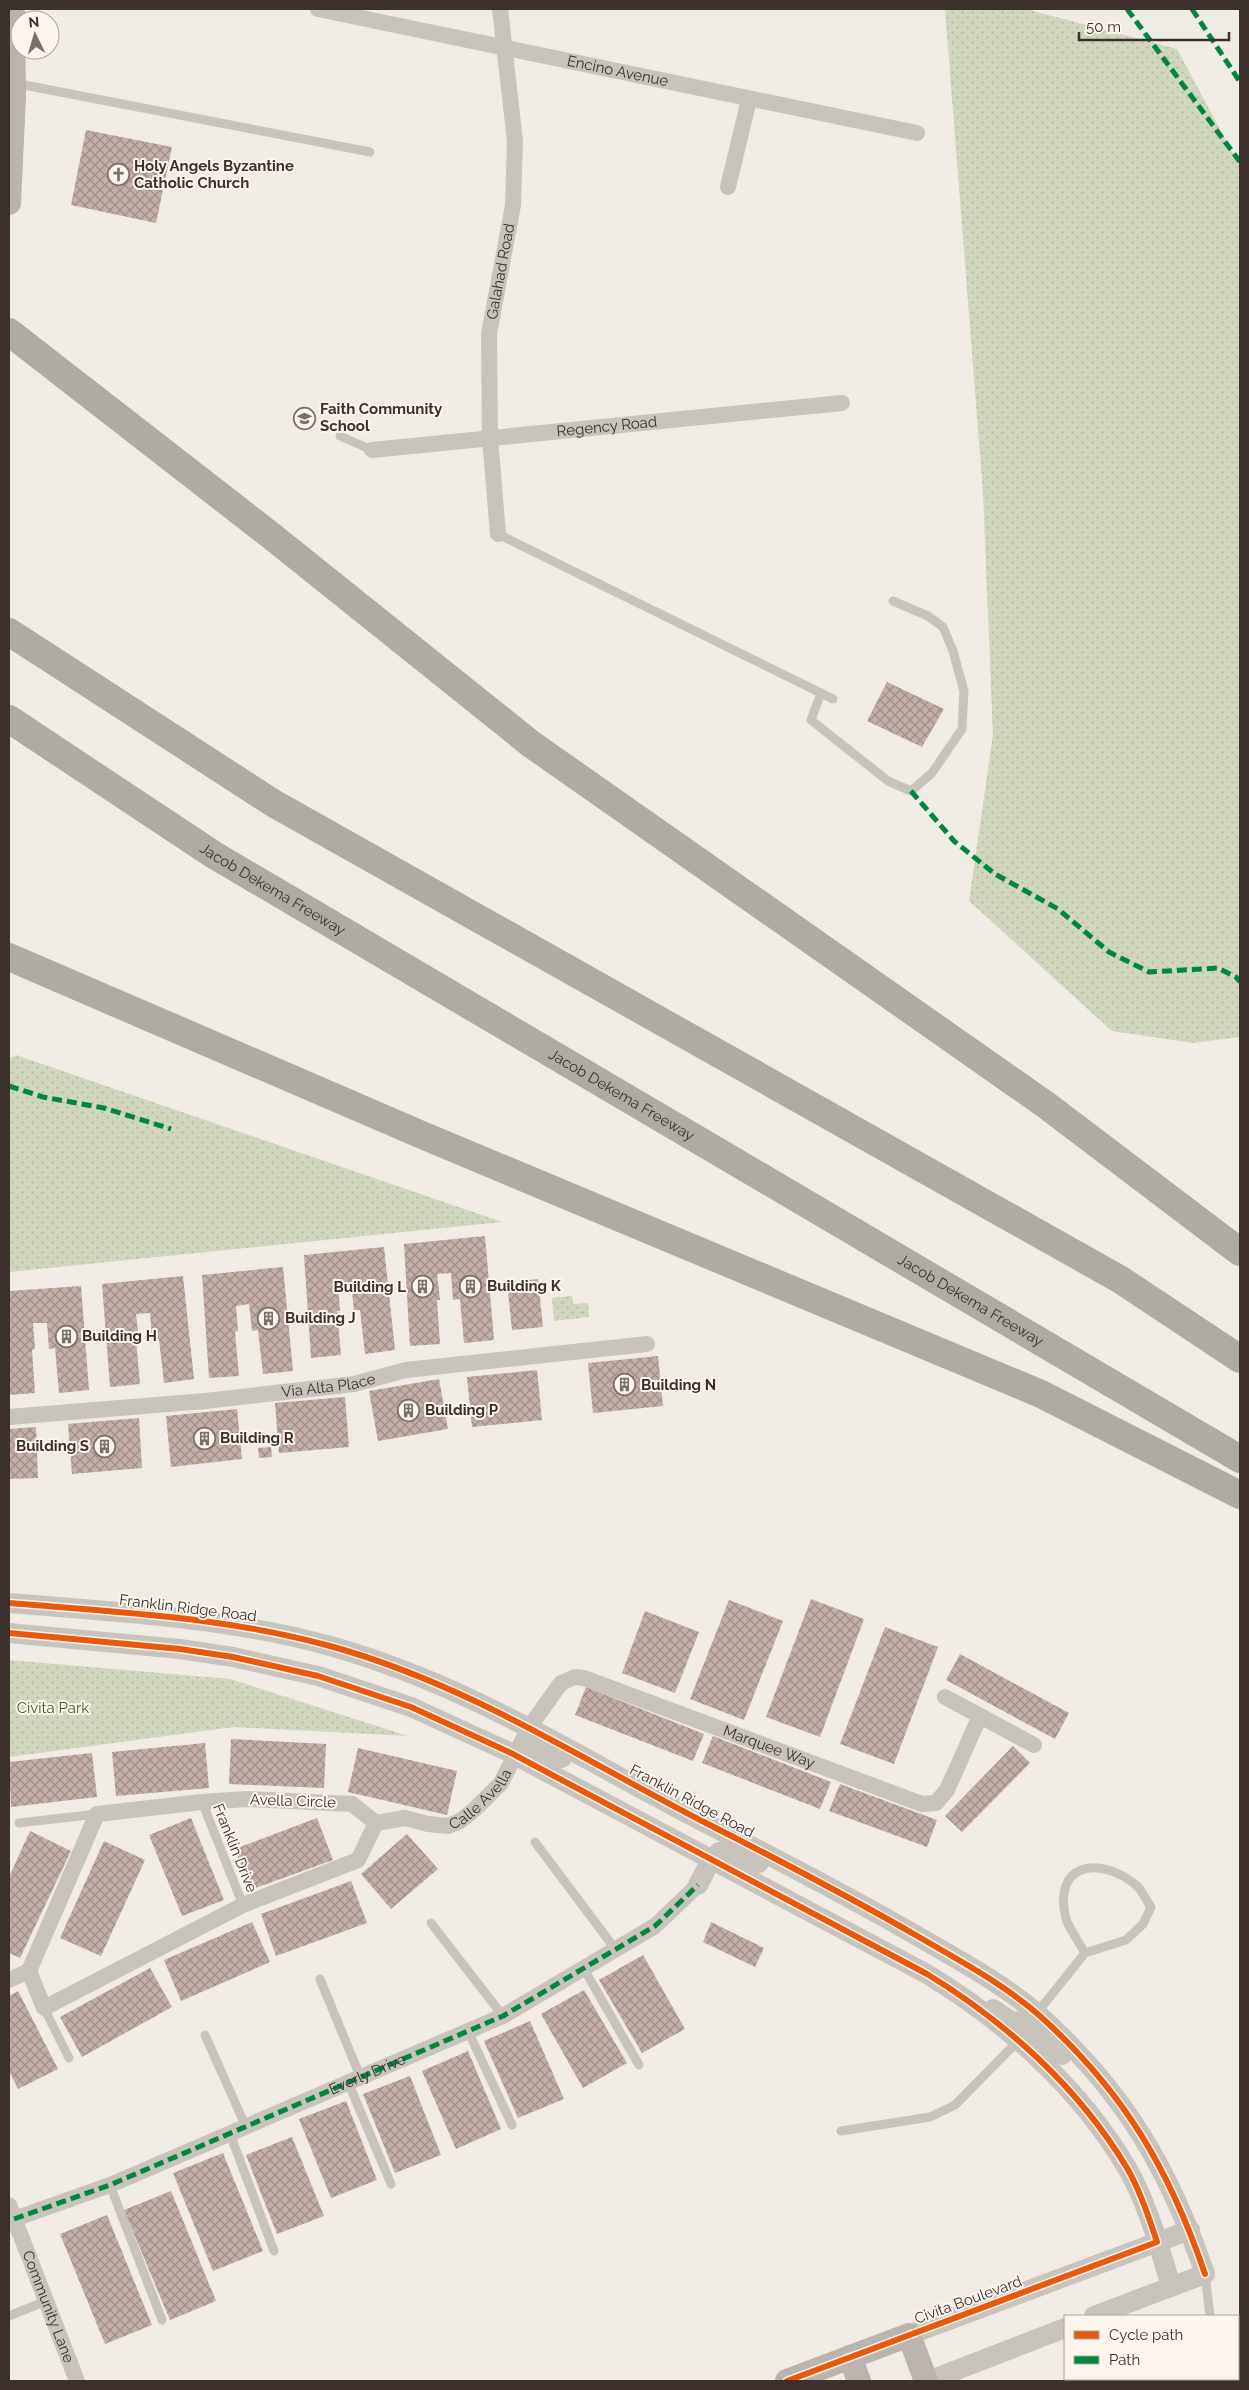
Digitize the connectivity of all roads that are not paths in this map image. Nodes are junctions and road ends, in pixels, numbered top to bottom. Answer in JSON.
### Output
{"nodes":[{"id":1,"x":13,"y":9,"type":"edge"},
{"id":2,"x":318,"y":9,"type":"edge"},
{"id":3,"x":500,"y":9,"type":"edge"},
{"id":4,"x":503,"y":48,"type":"junction"},
{"id":5,"x":11,"y":82,"type":"edge"},
{"id":6,"x":748,"y":100,"type":"junction"},
{"id":7,"x":917,"y":133,"type":"dead end"},
{"id":8,"x":370,"y":152,"type":"dead end"},
{"id":9,"x":728,"y":187,"type":"dead end"},
{"id":10,"x":9,"y":203,"type":"edge"},
{"id":11,"x":9,"y":332,"type":"edge"},
{"id":12,"x":842,"y":403,"type":"dead end"},
{"id":13,"x":340,"y":436,"type":"dead end"},
{"id":14,"x":490,"y":438,"type":"junction"},
{"id":15,"x":372,"y":450,"type":"joint"},
{"id":16,"x":498,"y":534,"type":"joint"},
{"id":17,"x":893,"y":601,"type":"dead end"},
{"id":18,"x":9,"y":632,"type":"edge"},
{"id":19,"x":821,"y":693,"type":"junction"},
{"id":20,"x":833,"y":699,"type":"dead end"},
{"id":21,"x":9,"y":720,"type":"edge"},
{"id":22,"x":9,"y":958,"type":"edge"},
{"id":23,"x":1240,"y":1252,"type":"edge"},
{"id":24,"x":647,"y":1344,"type":"dead end"},
{"id":25,"x":1240,"y":1359,"type":"edge"},
{"id":26,"x":9,"y":1417,"type":"edge"},
{"id":27,"x":1240,"y":1459,"type":"edge"},
{"id":28,"x":1240,"y":1495,"type":"edge"},
{"id":29,"x":9,"y":1603,"type":"edge"},
{"id":30,"x":9,"y":1633,"type":"edge"},
{"id":31,"x":945,"y":1697,"type":"dead end"},
{"id":32,"x":980,"y":1716,"type":"junction"},
{"id":33,"x":437,"y":1717,"type":"junction"},
{"id":34,"x":530,"y":1726,"type":"junction"},
{"id":35,"x":1034,"y":1744,"type":"dead end"},
{"id":36,"x":515,"y":1755,"type":"junction"},
{"id":37,"x":620,"y":1776,"type":"junction"},
{"id":38,"x":202,"y":1802,"type":"junction"},
{"id":39,"x":97,"y":1814,"type":"junction"},
{"id":40,"x":19,"y":1823,"type":"dead end"},
{"id":41,"x":376,"y":1823,"type":"junction"},
{"id":42,"x":535,"y":1842,"type":"dead end"},
{"id":43,"x":711,"y":1860,"type":"junction"},
{"id":44,"x":807,"y":1875,"type":"junction"},
{"id":45,"x":698,"y":1885,"type":"joint"},
{"id":46,"x":242,"y":1905,"type":"junction"},
{"id":47,"x":431,"y":1923,"type":"dead end"},
{"id":48,"x":616,"y":1950,"type":"junction"},
{"id":49,"x":1085,"y":1953,"type":"junction"},
{"id":50,"x":584,"y":1969,"type":"junction"},
{"id":51,"x":29,"y":1971,"type":"junction"},
{"id":52,"x":320,"y":1979,"type":"dead end"},
{"id":53,"x":9,"y":1980,"type":"edge"},
{"id":54,"x":962,"y":1995,"type":"junction"},
{"id":55,"x":44,"y":2008,"type":"junction"},
{"id":56,"x":1037,"y":2013,"type":"junction"},
{"id":57,"x":503,"y":2016,"type":"junction"},
{"id":58,"x":468,"y":2030,"type":"junction"},
{"id":59,"x":205,"y":2035,"type":"dead end"},
{"id":60,"x":1018,"y":2041,"type":"junction"},
{"id":61,"x":69,"y":2058,"type":"dead end"},
{"id":62,"x":639,"y":2065,"type":"dead end"},
{"id":63,"x":354,"y":2079,"type":"junction"},
{"id":64,"x":1104,"y":2082,"type":"junction"},
{"id":65,"x":512,"y":2125,"type":"dead end"},
{"id":66,"x":246,"y":2127,"type":"junction"},
{"id":67,"x":841,"y":2131,"type":"dead end"},
{"id":68,"x":230,"y":2134,"type":"junction"},
{"id":69,"x":110,"y":2184,"type":"junction"},
{"id":70,"x":391,"y":2184,"type":"dead end"},
{"id":71,"x":11,"y":2212,"type":"edge"},
{"id":72,"x":1190,"y":2230,"type":"junction"},
{"id":73,"x":1157,"y":2242,"type":"junction"},
{"id":74,"x":274,"y":2251,"type":"dead end"},
{"id":75,"x":1205,"y":2274,"type":"junction"},
{"id":76,"x":1172,"y":2286,"type":"junction"},
{"id":77,"x":46,"y":2301,"type":"junction"},
{"id":78,"x":1097,"y":2315,"type":"edge"},
{"id":79,"x":1210,"y":2315,"type":"edge"},
{"id":80,"x":9,"y":2316,"type":"edge"},
{"id":81,"x":162,"y":2320,"type":"dead end"},
{"id":82,"x":1064,"y":2328,"type":"edge"},
{"id":83,"x":909,"y":2335,"type":"junction"},
{"id":84,"x":850,"y":2357,"type":"junction"},
{"id":85,"x":77,"y":2381,"type":"edge"},
{"id":86,"x":787,"y":2381,"type":"edge"},
{"id":87,"x":859,"y":2381,"type":"edge"},
{"id":88,"x":927,"y":2381,"type":"edge"}],
"edges":[{"from":1,"to":5,"type":"main road"},
{"from":2,"to":4,"type":"street","name":"Encino Avenue"},
{"from":3,"to":4,"type":"street","name":"Galahad Road"},
{"from":4,"to":6,"type":"street","name":"Encino Avenue"},
{"from":4,"to":14,"type":"street","name":"Galahad Road"},
{"from":5,"to":8,"type":"lane"},
{"from":5,"to":10,"type":"main road"},
{"from":6,"to":7,"type":"street","name":"Encino Avenue"},
{"from":6,"to":9,"type":"street"},
{"from":11,"to":23,"type":"highway"},
{"from":12,"to":14,"type":"street","name":"Regency Road"},
{"from":13,"to":15,"type":"lane"},
{"from":14,"to":15,"type":"street","name":"Regency Road"},
{"from":14,"to":16,"type":"street","name":"Galahad Road"},
{"from":16,"to":19,"type":"lane"},
{"from":17,"to":19,"type":"lane"},
{"from":18,"to":25,"type":"highway"},
{"from":19,"to":20,"type":"lane"},
{"from":21,"to":27,"type":"highway","name":"Jacob Dekema Freeway"},
{"from":22,"to":28,"type":"highway"},
{"from":24,"to":26,"type":"street","name":"Via Alta Place"},
{"from":29,"to":34,"type":"street","name":"Franklin Ridge Road"},
{"from":30,"to":33,"type":"street"},
{"from":31,"to":32,"type":"street"},
{"from":32,"to":34,"type":"street","name":"Marquee Way"},
{"from":32,"to":35,"type":"street"},
{"from":33,"to":34,"type":"street"},
{"from":33,"to":36,"type":"street"},
{"from":34,"to":36,"type":"street","name":"Marquee Way"},
{"from":34,"to":37,"type":"street","name":"Franklin Ridge Road"},
{"from":36,"to":37,"type":"street"},
{"from":36,"to":41,"type":"street","name":"Calle Avella"},
{"from":36,"to":43,"type":"street"},
{"from":37,"to":44,"type":"street","name":"Franklin Ridge Road"},
{"from":38,"to":39,"type":"street","name":"Avella Circle"},
{"from":38,"to":41,"type":"street","name":"Avella Circle"},
{"from":38,"to":46,"type":"lane","name":"Franklin Drive"},
{"from":39,"to":40,"type":"lane"},
{"from":39,"to":51,"type":"street"},
{"from":41,"to":46,"type":"street"},
{"from":42,"to":48,"type":"lane"},
{"from":43,"to":44,"type":"street"},
{"from":43,"to":45,"type":"street"},
{"from":43,"to":54,"type":"street"},
{"from":44,"to":56,"type":"street","name":"Franklin Ridge Road"},
{"from":45,"to":48,"type":"street","name":"Everly Drive"},
{"from":46,"to":55,"type":"street"},
{"from":47,"to":57,"type":"lane"},
{"from":48,"to":50,"type":"street","name":"Everly Drive"},
{"from":49,"to":49,"type":"lane"},
{"from":49,"to":56,"type":"lane"},
{"from":50,"to":57,"type":"street","name":"Everly Drive"},
{"from":50,"to":62,"type":"lane"},
{"from":51,"to":53,"type":"street"},
{"from":51,"to":55,"type":"street"},
{"from":52,"to":63,"type":"lane"},
{"from":54,"to":56,"type":"street"},
{"from":54,"to":60,"type":"street"},
{"from":55,"to":61,"type":"lane"},
{"from":56,"to":64,"type":"street","name":"Franklin Ridge Road"},
{"from":57,"to":58,"type":"street","name":"Everly Drive"},
{"from":58,"to":63,"type":"street","name":"Everly Drive"},
{"from":58,"to":65,"type":"lane"},
{"from":59,"to":66,"type":"lane"},
{"from":60,"to":64,"type":"street"},
{"from":60,"to":67,"type":"lane"},
{"from":60,"to":73,"type":"street"},
{"from":63,"to":66,"type":"street","name":"Everly Drive"},
{"from":63,"to":70,"type":"lane"},
{"from":64,"to":72,"type":"street","name":"Franklin Ridge Road"},
{"from":66,"to":68,"type":"street","name":"Everly Drive"},
{"from":68,"to":69,"type":"street","name":"Everly Drive"},
{"from":68,"to":74,"type":"lane"},
{"from":69,"to":71,"type":"street","name":"Everly Drive"},
{"from":69,"to":81,"type":"lane"},
{"from":71,"to":77,"type":"street","name":"Community Lane"},
{"from":72,"to":73,"type":"street","name":"Civita Boulevard"},
{"from":72,"to":75,"type":"street","name":"Franklin Ridge Road"},
{"from":73,"to":76,"type":"street"},
{"from":73,"to":83,"type":"street","name":"Civita Boulevard"},
{"from":75,"to":76,"type":"street"},
{"from":75,"to":79,"type":"lane"},
{"from":76,"to":78,"type":"street"},
{"from":77,"to":80,"type":"lane"},
{"from":77,"to":85,"type":"street","name":"Community Lane"},
{"from":82,"to":88,"type":"street"},
{"from":83,"to":84,"type":"main road","name":"Civita Boulevard"},
{"from":83,"to":88,"type":"main road"},
{"from":84,"to":86,"type":"main road","name":"Civita Boulevard"},
{"from":84,"to":87,"type":"main road"}]}
